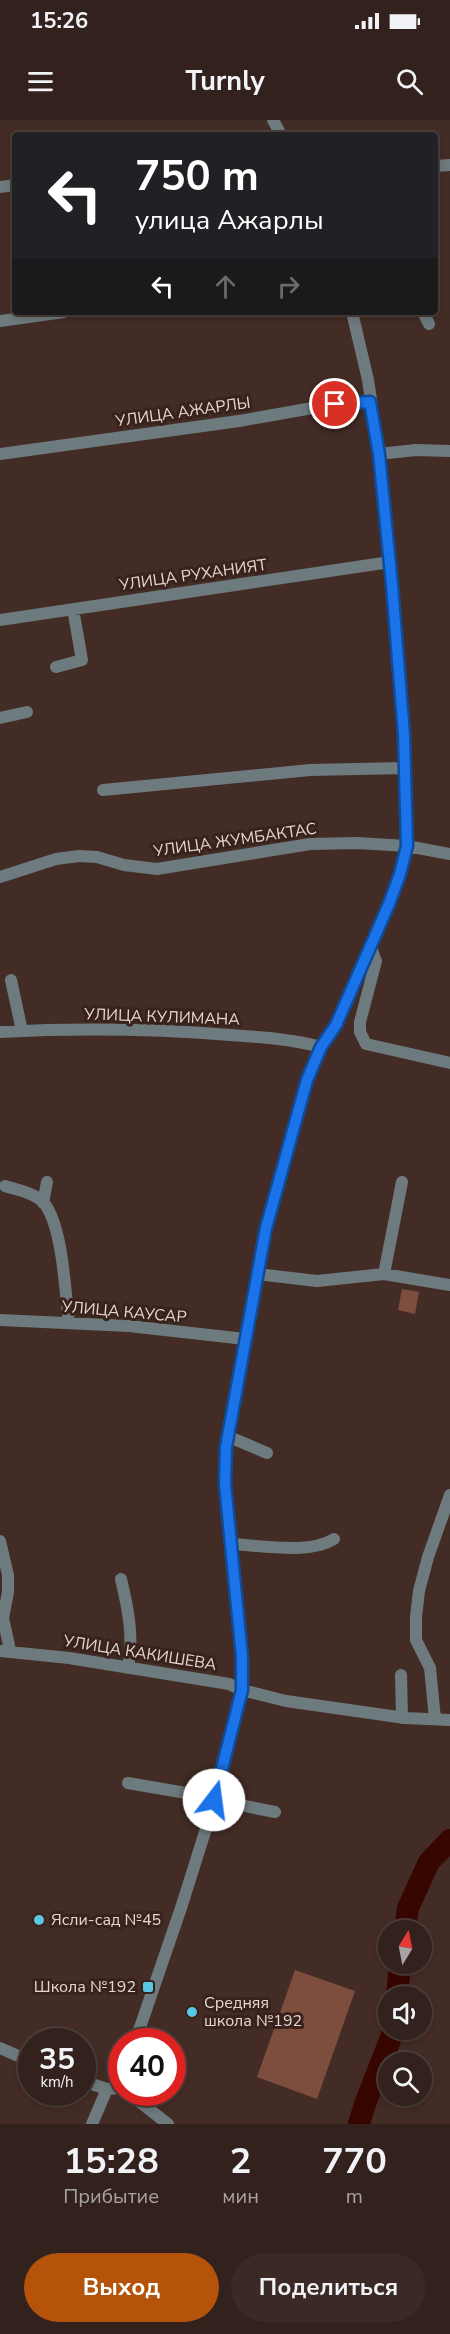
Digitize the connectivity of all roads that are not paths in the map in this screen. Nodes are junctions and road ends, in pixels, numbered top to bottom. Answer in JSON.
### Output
{"nodes":[{"id":1,"x":43,"y":315,"type":"edge"},
{"id":2,"x":353,"y":315,"type":"edge"},
{"id":3,"x":424,"y":315,"type":"edge"},
{"id":4,"x":0,"y":321,"type":"edge"},
{"id":5,"x":429,"y":324,"type":"dead end"},
{"id":6,"x":370,"y":402,"type":"junction"},
{"id":7,"x":450,"y":451,"type":"edge"},
{"id":8,"x":0,"y":454,"type":"edge"},
{"id":9,"x":379,"y":454,"type":"junction"},
{"id":10,"x":390,"y":562,"type":"junction"},
{"id":11,"x":73,"y":609,"type":"junction"},
{"id":12,"x":0,"y":620,"type":"edge"},
{"id":13,"x":56,"y":667,"type":"dead end"},
{"id":14,"x":27,"y":712,"type":"dead end"},
{"id":15,"x":0,"y":718,"type":"edge"},
{"id":16,"x":405,"y":768,"type":"junction"},
{"id":17,"x":103,"y":790,"type":"dead end"},
{"id":18,"x":407,"y":846,"type":"junction"},
{"id":19,"x":450,"y":854,"type":"edge"},
{"id":20,"x":0,"y":877,"type":"edge"},
{"id":21,"x":370,"y":945,"type":"junction"},
{"id":22,"x":11,"y":980,"type":"dead end"},
{"id":23,"x":22,"y":1031,"type":"junction"},
{"id":24,"x":0,"y":1032,"type":"edge"},
{"id":25,"x":321,"y":1047,"type":"junction"},
{"id":26,"x":450,"y":1063,"type":"edge"},
{"id":27,"x":47,"y":1182,"type":"dead end"},
{"id":28,"x":402,"y":1182,"type":"dead end"},
{"id":29,"x":5,"y":1186,"type":"dead end"},
{"id":30,"x":43,"y":1203,"type":"junction"},
{"id":31,"x":257,"y":1274,"type":"junction"},
{"id":32,"x":384,"y":1274,"type":"junction"},
{"id":33,"x":450,"y":1285,"type":"edge"},
{"id":34,"x":0,"y":1320,"type":"edge"},
{"id":35,"x":69,"y":1323,"type":"junction"},
{"id":36,"x":245,"y":1339,"type":"junction"},
{"id":37,"x":227,"y":1436,"type":"junction"},
{"id":38,"x":267,"y":1453,"type":"dead end"},
{"id":39,"x":450,"y":1495,"type":"edge"},
{"id":40,"x":334,"y":1539,"type":"dead end"},
{"id":41,"x":0,"y":1541,"type":"edge"},
{"id":42,"x":230,"y":1544,"type":"junction"},
{"id":43,"x":121,"y":1579,"type":"dead end"},
{"id":44,"x":5,"y":1651,"type":"edge"},
{"id":45,"x":128,"y":1668,"type":"junction"},
{"id":46,"x":401,"y":1675,"type":"dead end"},
{"id":47,"x":242,"y":1690,"type":"junction"},
{"id":48,"x":402,"y":1718,"type":"junction"},
{"id":49,"x":435,"y":1719,"type":"junction"},
{"id":50,"x":450,"y":1720,"type":"edge"},
{"id":51,"x":128,"y":1783,"type":"dead end"},
{"id":52,"x":215,"y":1799,"type":"junction"},
{"id":53,"x":275,"y":1812,"type":"dead end"},
{"id":54,"x":140,"y":2028,"type":"edge"},
{"id":55,"x":0,"y":2048,"type":"edge"},
{"id":56,"x":18,"y":2056,"type":"edge"},
{"id":57,"x":96,"y":2086,"type":"edge"},
{"id":58,"x":107,"y":2090,"type":"joint"},
{"id":59,"x":145,"y":2106,"type":"edge"},
{"id":60,"x":92,"y":2124,"type":"edge"},
{"id":61,"x":168,"y":2124,"type":"edge"}],
"edges":[{"from":1,"to":4,"type":"street"},
{"from":2,"to":6,"type":"street"},
{"from":3,"to":5,"type":"street"},
{"from":6,"to":8,"type":"street","name":"УЛИЦА АЖАРЛЫ"},
{"from":6,"to":9,"type":"street"},
{"from":7,"to":9,"type":"street"},
{"from":9,"to":10,"type":"street"},
{"from":10,"to":11,"type":"street","name":"УЛИЦА РУХАНИЯТ"},
{"from":10,"to":16,"type":"street"},
{"from":11,"to":12,"type":"street","name":"УЛИЦА РУХАНИЯТ"},
{"from":11,"to":13,"type":"street"},
{"from":14,"to":15,"type":"street"},
{"from":16,"to":17,"type":"street"},
{"from":16,"to":18,"type":"street"},
{"from":18,"to":19,"type":"street","name":"УЛИЦА ЖУМБАКТАС"},
{"from":18,"to":20,"type":"street","name":"УЛИЦА ЖУМБАКТАС"},
{"from":18,"to":21,"type":"street"},
{"from":21,"to":25,"type":"street"},
{"from":21,"to":26,"type":"street"},
{"from":22,"to":23,"type":"street"},
{"from":23,"to":24,"type":"street","name":"УЛИЦА КУЛИМАНА"},
{"from":23,"to":25,"type":"street","name":"УЛИЦА КУЛИМАНА"},
{"from":25,"to":31,"type":"street"},
{"from":27,"to":30,"type":"street"},
{"from":28,"to":32,"type":"street"},
{"from":29,"to":30,"type":"street"},
{"from":30,"to":35,"type":"street"},
{"from":31,"to":32,"type":"street"},
{"from":31,"to":36,"type":"street"},
{"from":32,"to":33,"type":"street"},
{"from":34,"to":35,"type":"street","name":"УЛИЦА КАУСАР"},
{"from":35,"to":36,"type":"street","name":"УЛИЦА КАУСАР"},
{"from":36,"to":37,"type":"street"},
{"from":37,"to":38,"type":"street"},
{"from":37,"to":42,"type":"street"},
{"from":39,"to":49,"type":"street"},
{"from":40,"to":42,"type":"street"},
{"from":41,"to":44,"type":"street"},
{"from":42,"to":47,"type":"street"},
{"from":43,"to":45,"type":"street"},
{"from":44,"to":45,"type":"street","name":"УЛИЦА КАКИШЕВА"},
{"from":45,"to":47,"type":"street","name":"УЛИЦА КАКИШЕВА"},
{"from":46,"to":48,"type":"street"},
{"from":47,"to":48,"type":"street","name":"УЛИЦА КАКИШЕВА"},
{"from":47,"to":52,"type":"street"},
{"from":48,"to":49,"type":"street","name":"УЛИЦА КАКИШЕВА"},
{"from":49,"to":50,"type":"street","name":"УЛИЦА КАКИШЕВА"},
{"from":51,"to":52,"type":"street"},
{"from":52,"to":53,"type":"street"},
{"from":52,"to":54,"type":"street"},
{"from":55,"to":56,"type":"street"},
{"from":57,"to":58,"type":"street"},
{"from":58,"to":60,"type":"street"},
{"from":59,"to":61,"type":"street"}]}
